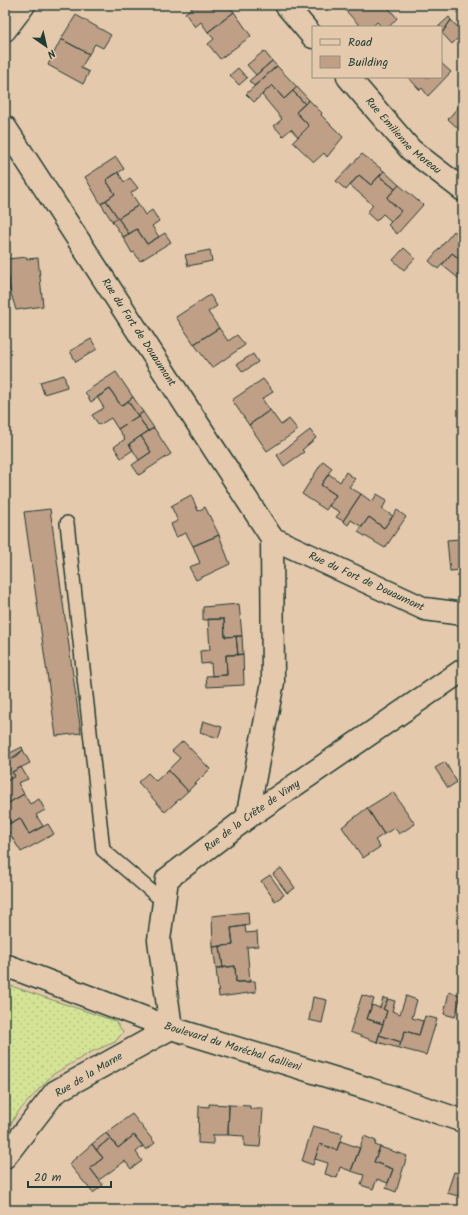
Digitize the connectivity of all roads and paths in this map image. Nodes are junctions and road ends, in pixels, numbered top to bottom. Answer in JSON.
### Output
{"nodes":[{"id":1,"x":24,"y":5,"type":"edge"},
{"id":2,"x":286,"y":5,"type":"edge"},
{"id":3,"x":5,"y":30,"type":"edge"},
{"id":4,"x":312,"y":36,"type":"edge"},
{"id":5,"x":349,"y":78,"type":"edge"},
{"id":6,"x":5,"y":127,"type":"edge"},
{"id":7,"x":463,"y":190,"type":"edge"},
{"id":8,"x":67,"y":523,"type":"dead end"},
{"id":9,"x":272,"y":538,"type":"junction"},
{"id":10,"x":463,"y":614,"type":"edge"},
{"id":11,"x":463,"y":670,"type":"edge"},
{"id":12,"x":247,"y":818,"type":"junction"},
{"id":13,"x":164,"y":902,"type":"junction"},
{"id":14,"x":5,"y":965,"type":"edge"},
{"id":15,"x":171,"y":1028,"type":"junction"},
{"id":16,"x":463,"y":1121,"type":"edge"},
{"id":17,"x":5,"y":1157,"type":"edge"}],
"edges":[{"from":1,"to":3,"type":"street"},
{"from":2,"to":4,"type":"street"},
{"from":5,"to":7,"type":"street","name":"Rue Emilienne Moreau"},
{"from":6,"to":9,"type":"street","name":"Rue du Fort de Douaumont"},
{"from":8,"to":13,"type":"lane"},
{"from":9,"to":10,"type":"street","name":"Rue du Fort de Douaumont"},
{"from":9,"to":12,"type":"street"},
{"from":11,"to":12,"type":"street","name":"Rue de la Crête de Vimy"},
{"from":12,"to":13,"type":"street","name":"Rue de la Crête de Vimy"},
{"from":13,"to":15,"type":"street","name":"Rue de la Crête de Vimy"},
{"from":14,"to":15,"type":"street","name":"Boulevard du Maréchal Gallieni"},
{"from":15,"to":16,"type":"street","name":"Boulevard du Maréchal Gallieni"},
{"from":15,"to":17,"type":"street","name":"Rue de la Marne"}]}
